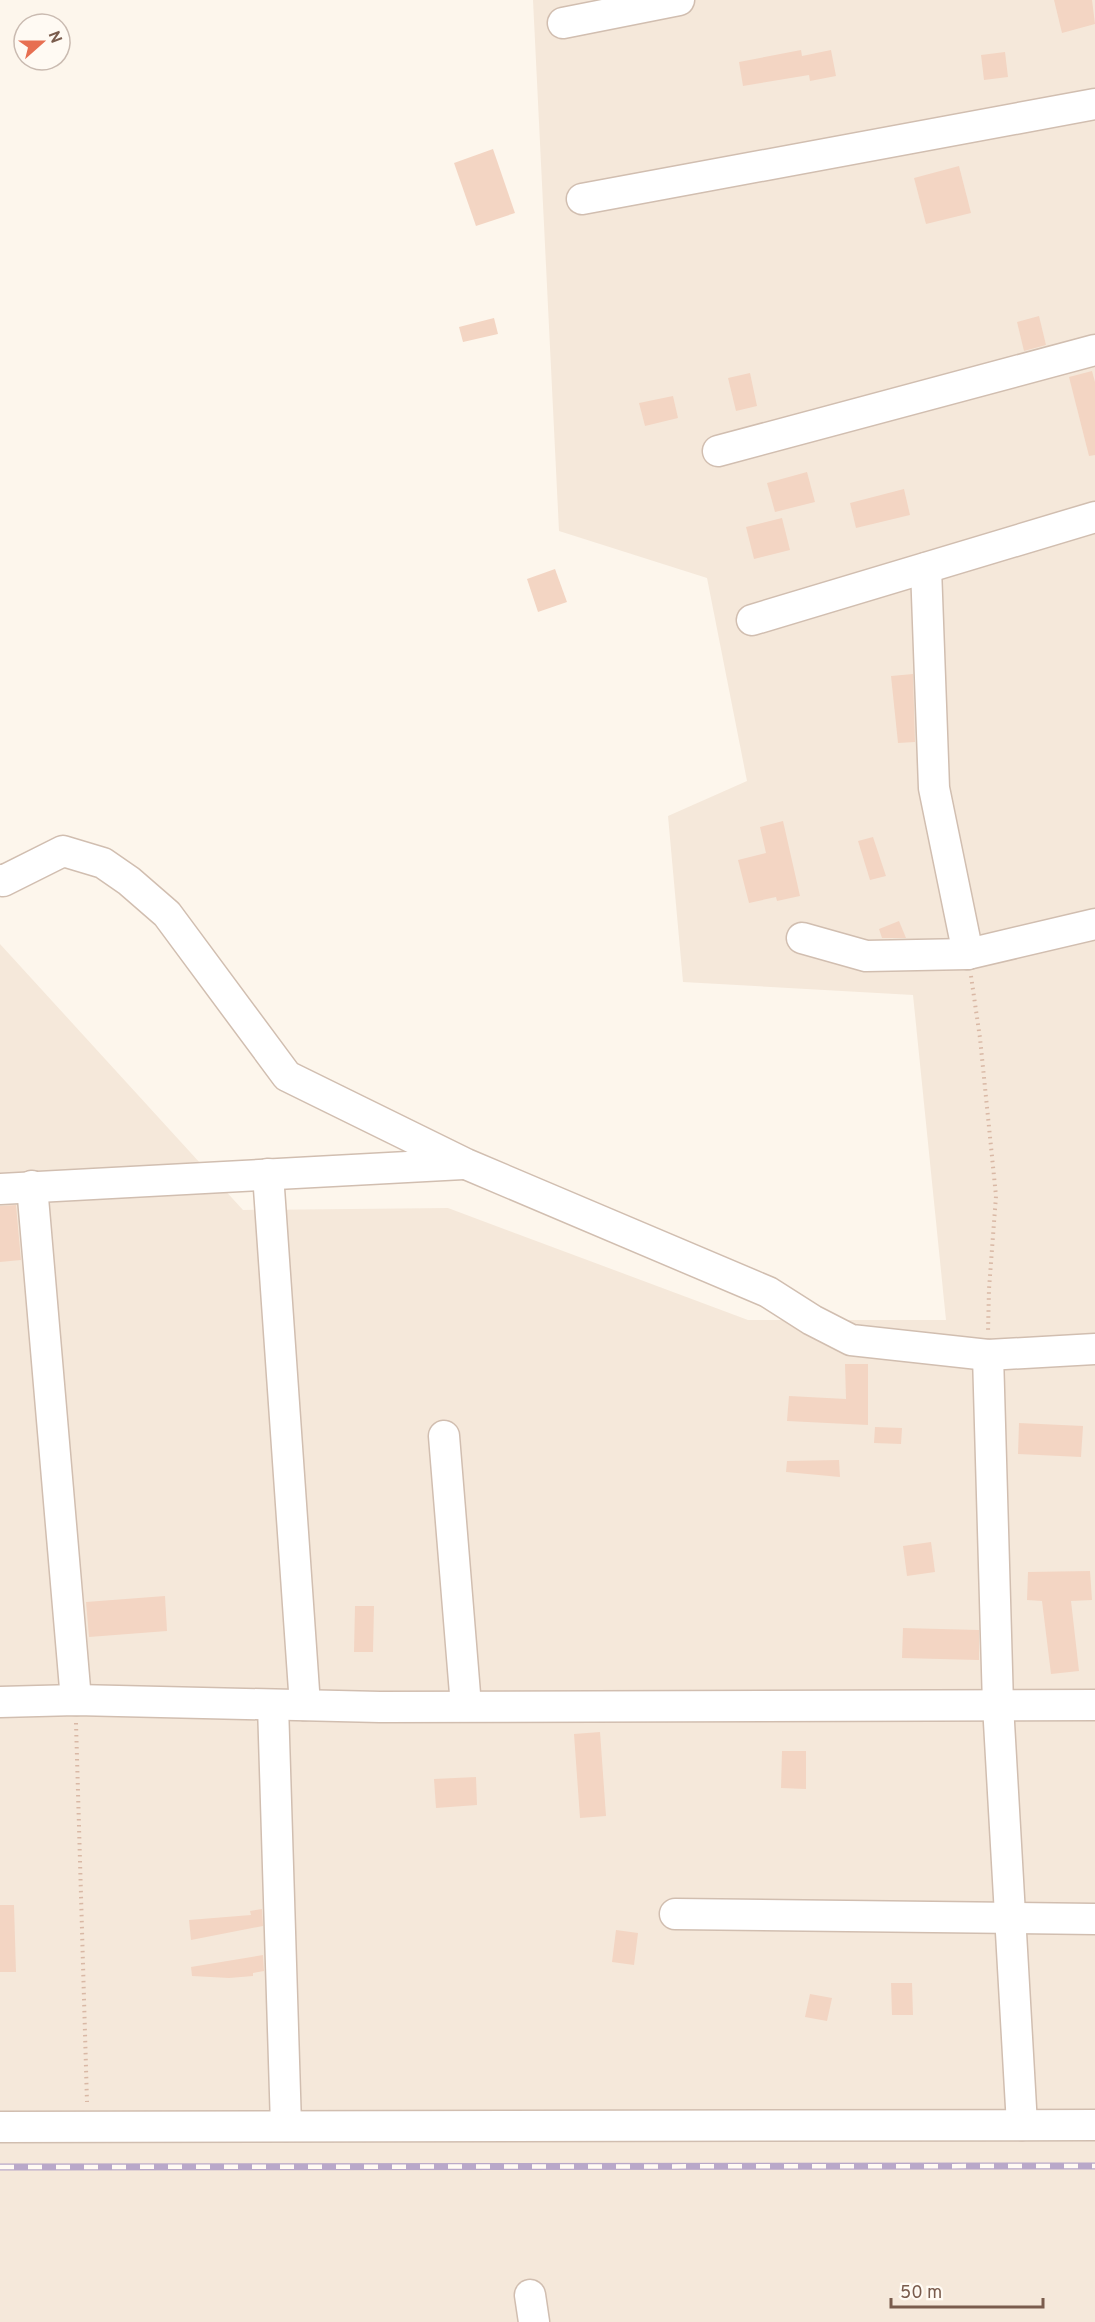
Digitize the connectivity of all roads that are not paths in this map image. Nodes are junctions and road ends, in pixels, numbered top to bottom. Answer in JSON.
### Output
{"nodes":[{"id":1,"x":678,"y":0,"type":"edge"},
{"id":2,"x":563,"y":23,"type":"dead end"},
{"id":3,"x":1095,"y":104,"type":"edge"},
{"id":4,"x":582,"y":200,"type":"dead end"},
{"id":5,"x":1095,"y":350,"type":"edge"},
{"id":6,"x":718,"y":451,"type":"dead end"},
{"id":7,"x":1095,"y":517,"type":"edge"},
{"id":8,"x":926,"y":568,"type":"junction"},
{"id":9,"x":752,"y":620,"type":"dead end"},
{"id":10,"x":1,"y":881,"type":"edge"},
{"id":11,"x":1095,"y":924,"type":"edge"},
{"id":12,"x":802,"y":938,"type":"dead end"},
{"id":13,"x":968,"y":954,"type":"junction"},
{"id":14,"x":466,"y":1164,"type":"junction"},
{"id":15,"x":268,"y":1174,"type":"junction"},
{"id":16,"x":32,"y":1186,"type":"junction"},
{"id":17,"x":0,"y":1189,"type":"edge"},
{"id":18,"x":1095,"y":1349,"type":"edge"},
{"id":19,"x":988,"y":1355,"type":"junction"},
{"id":20,"x":444,"y":1436,"type":"dead end"},
{"id":21,"x":76,"y":1700,"type":"junction"},
{"id":22,"x":0,"y":1702,"type":"edge"},
{"id":23,"x":273,"y":1704,"type":"junction"},
{"id":24,"x":304,"y":1705,"type":"junction"},
{"id":25,"x":998,"y":1705,"type":"junction"},
{"id":26,"x":1095,"y":1705,"type":"edge"},
{"id":27,"x":466,"y":1706,"type":"junction"},
{"id":28,"x":675,"y":1914,"type":"dead end"},
{"id":29,"x":1010,"y":1918,"type":"junction"},
{"id":30,"x":1095,"y":1919,"type":"edge"},
{"id":31,"x":1022,"y":2125,"type":"junction"},
{"id":32,"x":1095,"y":2125,"type":"edge"},
{"id":33,"x":286,"y":2126,"type":"junction"},
{"id":34,"x":0,"y":2127,"type":"edge"}],
"edges":[{"from":1,"to":2,"type":"street"},
{"from":3,"to":4,"type":"street"},
{"from":5,"to":6,"type":"street"},
{"from":7,"to":8,"type":"street"},
{"from":8,"to":9,"type":"street"},
{"from":8,"to":13,"type":"street"},
{"from":10,"to":14,"type":"street"},
{"from":11,"to":13,"type":"street"},
{"from":12,"to":13,"type":"street"},
{"from":14,"to":15,"type":"street"},
{"from":14,"to":19,"type":"street"},
{"from":15,"to":16,"type":"street"},
{"from":15,"to":24,"type":"street"},
{"from":16,"to":17,"type":"street"},
{"from":16,"to":21,"type":"street"},
{"from":18,"to":19,"type":"street"},
{"from":19,"to":25,"type":"street"},
{"from":20,"to":27,"type":"street"},
{"from":21,"to":22,"type":"street"},
{"from":21,"to":23,"type":"street"},
{"from":23,"to":24,"type":"street"},
{"from":23,"to":33,"type":"street"},
{"from":24,"to":27,"type":"street"},
{"from":25,"to":26,"type":"street"},
{"from":25,"to":27,"type":"street"},
{"from":25,"to":29,"type":"street"},
{"from":28,"to":29,"type":"street"},
{"from":29,"to":30,"type":"street"},
{"from":29,"to":31,"type":"street"},
{"from":31,"to":32,"type":"street"},
{"from":31,"to":33,"type":"street"},
{"from":33,"to":34,"type":"street"}]}
